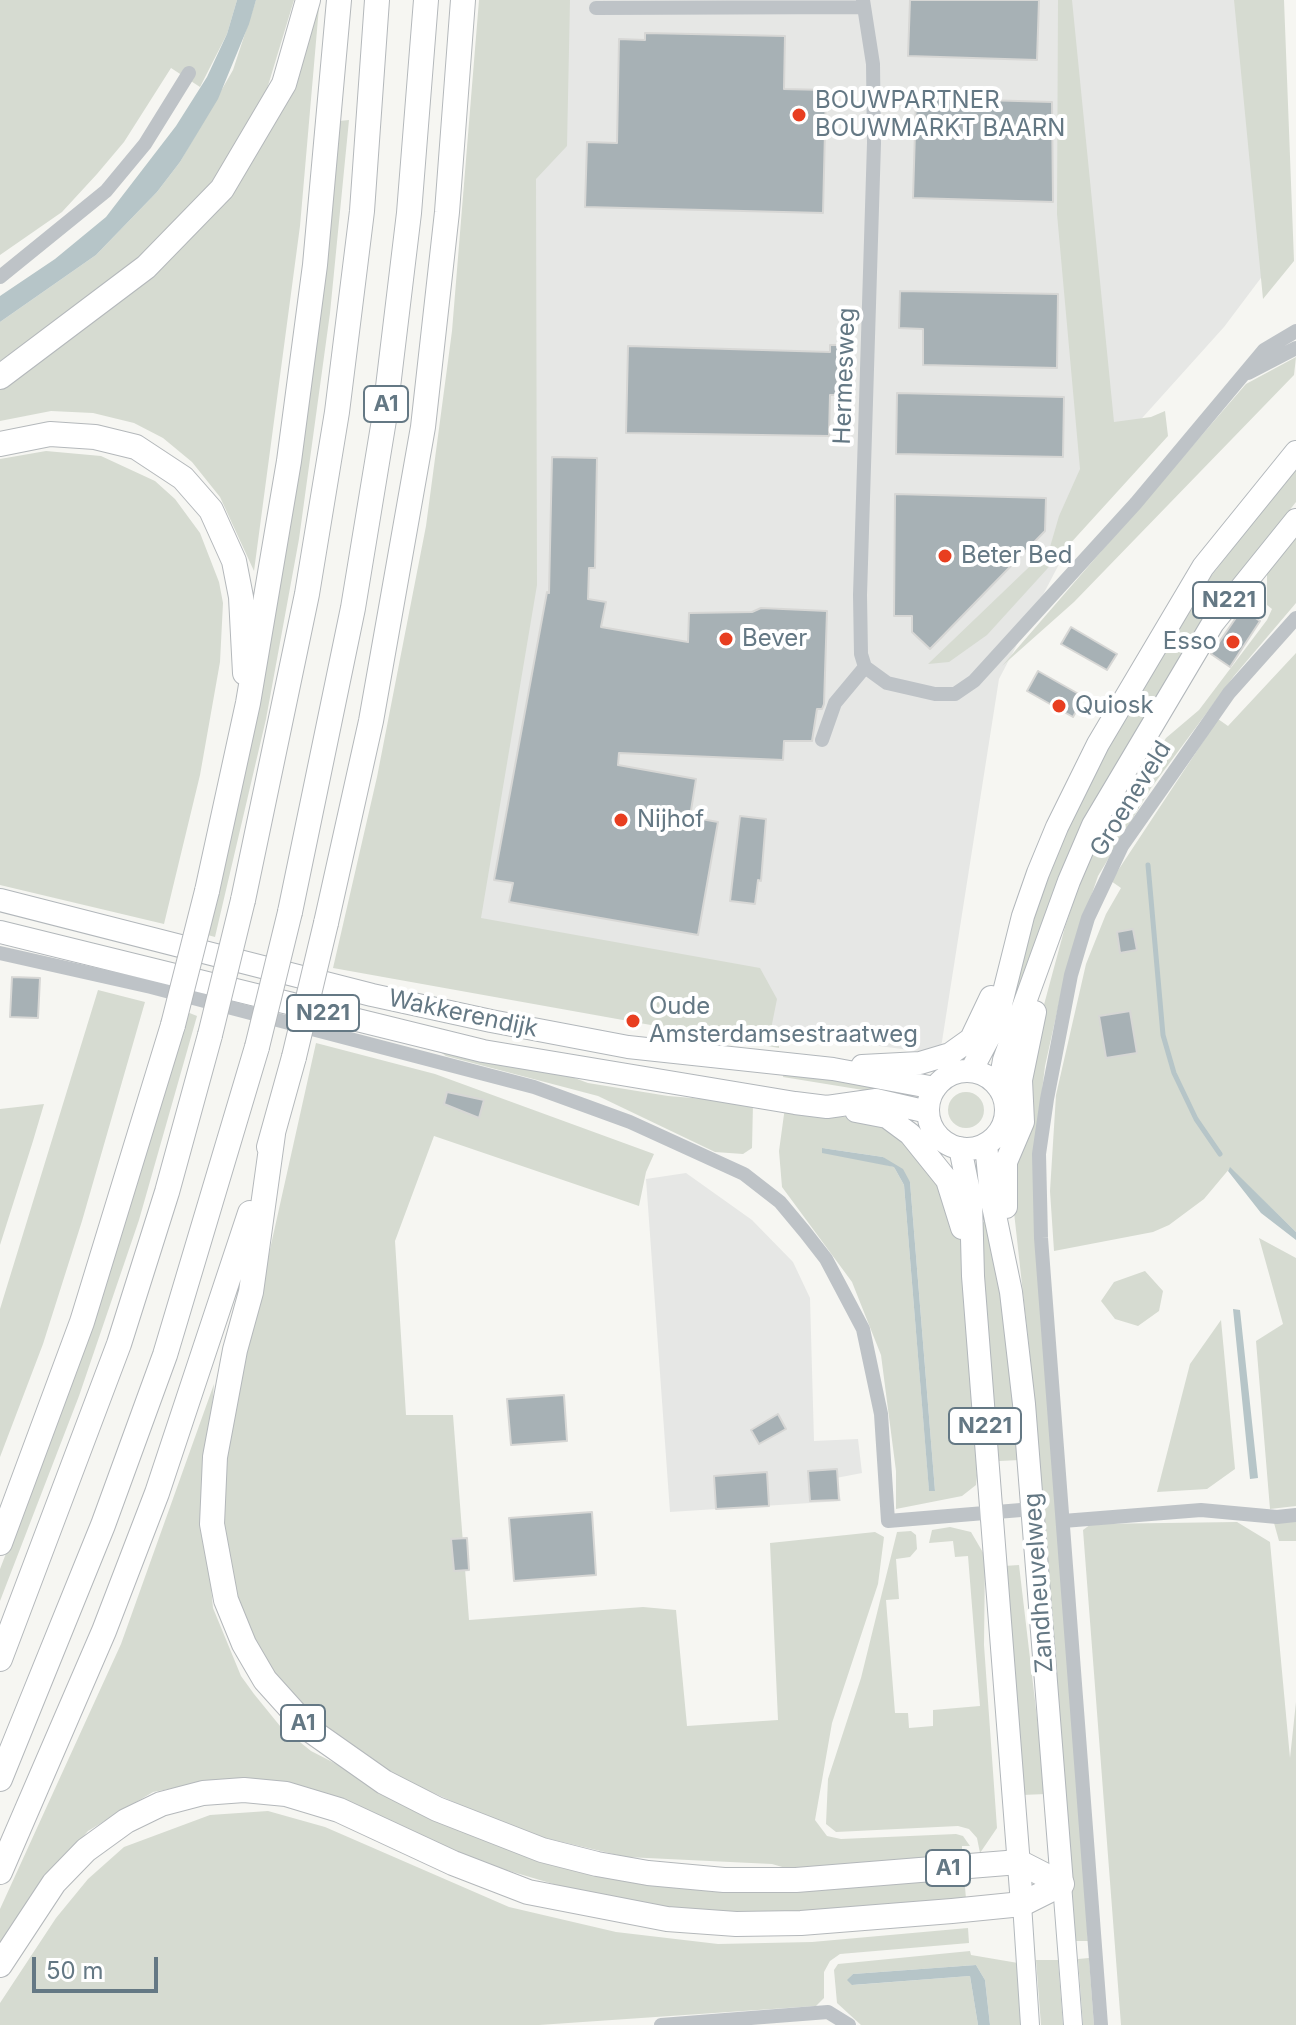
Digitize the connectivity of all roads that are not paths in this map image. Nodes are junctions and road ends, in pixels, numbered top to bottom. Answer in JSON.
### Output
{"nodes":[{"id":1,"x":308,"y":0,"type":"edge"},
{"id":2,"x":339,"y":0,"type":"edge"},
{"id":3,"x":377,"y":0,"type":"edge"},
{"id":4,"x":426,"y":0,"type":"edge"},
{"id":5,"x":463,"y":0,"type":"edge"},
{"id":6,"x":863,"y":3,"type":"edge"},
{"id":7,"x":596,"y":8,"type":"dead end"},
{"id":8,"x":189,"y":73,"type":"dead end"},
{"id":9,"x":0,"y":277,"type":"edge"},
{"id":10,"x":1296,"y":331,"type":"edge"},
{"id":11,"x":1296,"y":348,"type":"edge"},
{"id":12,"x":1245,"y":375,"type":"junction"},
{"id":13,"x":0,"y":377,"type":"edge"},
{"id":14,"x":0,"y":444,"type":"edge"},
{"id":15,"x":1296,"y":452,"type":"edge"},
{"id":16,"x":1296,"y":520,"type":"edge"},
{"id":17,"x":1296,"y":618,"type":"edge"},
{"id":18,"x":865,"y":667,"type":"junction"},
{"id":19,"x":248,"y":703,"type":"junction"},
{"id":20,"x":822,"y":740,"type":"dead end"},
{"id":21,"x":0,"y":900,"type":"edge"},
{"id":22,"x":1023,"y":916,"type":"junction"},
{"id":23,"x":0,"y":932,"type":"edge"},
{"id":24,"x":1052,"y":932,"type":"junction"},
{"id":25,"x":0,"y":953,"type":"edge"},
{"id":26,"x":833,"y":1069,"type":"junction"},
{"id":27,"x":971,"y":1071,"type":"junction"},
{"id":28,"x":935,"y":1088,"type":"junction"},
{"id":29,"x":999,"y":1088,"type":"junction"},
{"id":30,"x":827,"y":1107,"type":"junction"},
{"id":31,"x":928,"y":1112,"type":"junction"},
{"id":32,"x":273,"y":1134,"type":"junction"},
{"id":33,"x":986,"y":1144,"type":"junction"},
{"id":34,"x":960,"y":1148,"type":"junction"},
{"id":35,"x":973,"y":1276,"type":"junction"},
{"id":36,"x":1011,"y":1292,"type":"junction"},
{"id":37,"x":1033,"y":1509,"type":"junction"},
{"id":38,"x":991,"y":1512,"type":"junction"},
{"id":39,"x":1296,"y":1515,"type":"edge"},
{"id":40,"x":1063,"y":1521,"type":"junction"},
{"id":41,"x":0,"y":1543,"type":"edge"},
{"id":42,"x":0,"y":1659,"type":"edge"},
{"id":43,"x":0,"y":1779,"type":"edge"},
{"id":44,"x":1019,"y":1862,"type":"junction"},
{"id":45,"x":0,"y":1872,"type":"edge"},
{"id":46,"x":1062,"y":1884,"type":"junction"},
{"id":47,"x":1022,"y":1904,"type":"junction"},
{"id":48,"x":0,"y":1965,"type":"edge"},
{"id":49,"x":661,"y":2025,"type":"edge"},
{"id":50,"x":849,"y":2025,"type":"edge"},
{"id":51,"x":1030,"y":2025,"type":"edge"},
{"id":52,"x":1073,"y":2025,"type":"edge"},
{"id":53,"x":1101,"y":2025,"type":"edge"}],
"edges":[{"from":1,"to":13,"type":"highway"},
{"from":2,"to":19,"type":"highway"},
{"from":3,"to":42,"type":"highway","number":"A1","bridge":true},
{"from":4,"to":43,"type":"highway","number":"A1","bridge":true},
{"from":5,"to":32,"type":"highway","number":"A1","bridge":true},
{"from":6,"to":7,"type":"street"},
{"from":6,"to":18,"type":"street","name":"Hermesweg"},
{"from":8,"to":9,"type":"street"},
{"from":10,"to":12,"type":"street"},
{"from":11,"to":12,"type":"street"},
{"from":12,"to":18,"type":"street"},
{"from":14,"to":19,"type":"highway"},
{"from":15,"to":22,"type":"main road","number":"N221"},
{"from":16,"to":24,"type":"main road","number":"N221"},
{"from":17,"to":40,"type":"street","name":"Groeneveld"},
{"from":18,"to":20,"type":"street"},
{"from":19,"to":41,"type":"highway","bridge":true},
{"from":21,"to":26,"type":"main road","name":"Wakkerendijk","number":"N221"},
{"from":22,"to":26,"type":"main road","number":"N221"},
{"from":22,"to":27,"type":"main road","number":"N221"},
{"from":23,"to":30,"type":"main road","name":"Wakkerendijk","number":"N221"},
{"from":24,"to":29,"type":"main road","number":"N221"},
{"from":24,"to":36,"type":"main road","number":"N221"},
{"from":25,"to":38,"type":"street","name":"Wakkerendijk"},
{"from":26,"to":28,"type":"main road","name":"Wakkerendijk","number":"N221"},
{"from":27,"to":28,"type":"main road"},
{"from":27,"to":29,"type":"main road"},
{"from":28,"to":31,"type":"main road"},
{"from":29,"to":33,"type":"main road","number":"N221"},
{"from":30,"to":31,"type":"main road","name":"Wakkerendijk","number":"N221"},
{"from":30,"to":35,"type":"main road","number":"N221"},
{"from":31,"to":34,"type":"main road"},
{"from":32,"to":44,"type":"highway","number":"A1"},
{"from":32,"to":45,"type":"highway","number":"A1"},
{"from":33,"to":34,"type":"main road"},
{"from":33,"to":36,"type":"main road","name":"Zandheuvelweg","number":"N221"},
{"from":34,"to":35,"type":"main road","name":"Zandheuvelweg","number":"N221"},
{"from":35,"to":38,"type":"main road","name":"Zandheuvelweg","number":"N221"},
{"from":36,"to":37,"type":"main road","name":"Zandheuvelweg","number":"N221"},
{"from":37,"to":38,"type":"street"},
{"from":37,"to":46,"type":"main road","name":"Zandheuvelweg","number":"N221"},
{"from":38,"to":44,"type":"main road","name":"Zandheuvelweg","number":"N221"},
{"from":39,"to":40,"type":"street"},
{"from":40,"to":53,"type":"street","name":"Zandheuvelweg"},
{"from":44,"to":46,"type":"highway"},
{"from":44,"to":47,"type":"main road","name":"Zandheuvelweg","number":"N221"},
{"from":46,"to":47,"type":"highway","number":"A1"},
{"from":46,"to":52,"type":"main road","name":"Zandheuvelweg","number":"N221"},
{"from":47,"to":48,"type":"highway","number":"A1"},
{"from":47,"to":51,"type":"main road","name":"Zandheuvelweg","number":"N221"},
{"from":49,"to":50,"type":"street"}]}
